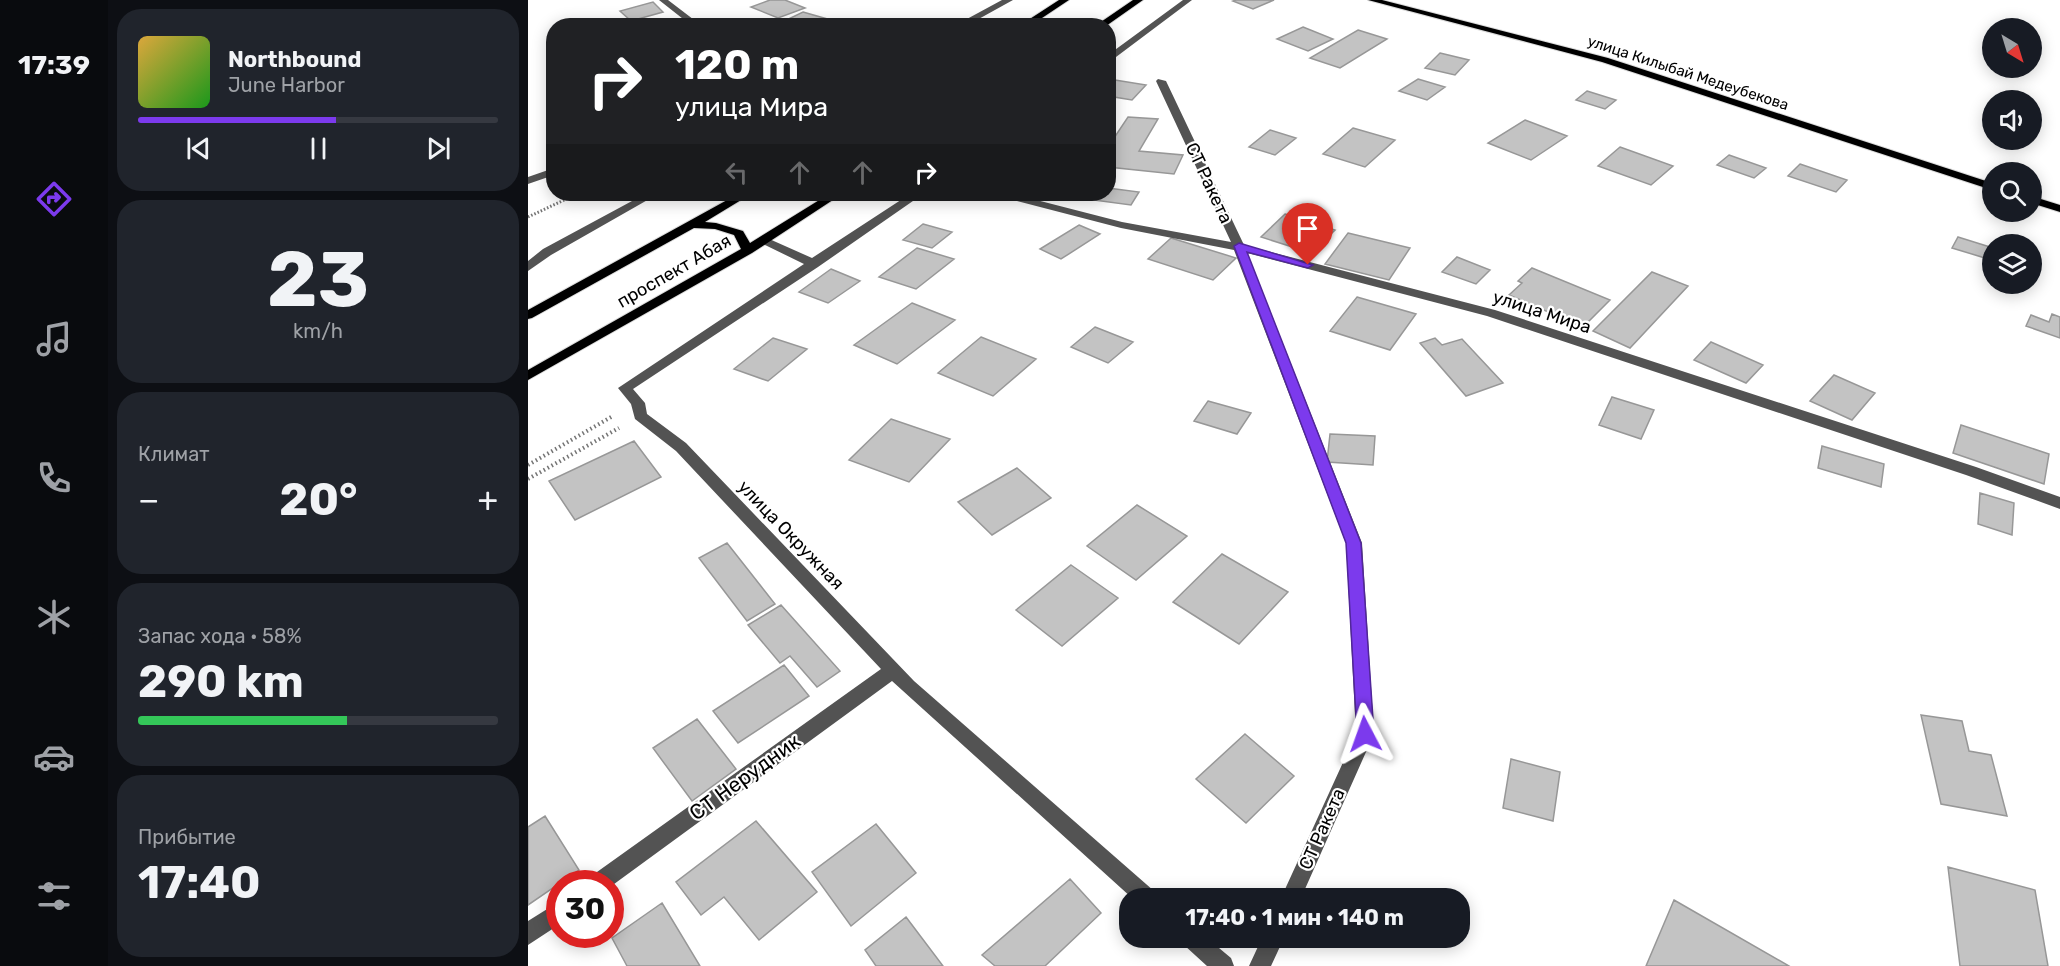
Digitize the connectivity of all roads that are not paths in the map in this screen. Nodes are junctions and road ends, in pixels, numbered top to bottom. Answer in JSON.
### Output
{"nodes":[{"id":1,"x":663,"y":0,"type":"edge"},
{"id":2,"x":1009,"y":0,"type":"edge"},
{"id":3,"x":1065,"y":0,"type":"edge"},
{"id":4,"x":1139,"y":0,"type":"edge"},
{"id":5,"x":1188,"y":0,"type":"edge"},
{"id":6,"x":1372,"y":0,"type":"edge"},
{"id":7,"x":687,"y":18,"type":"edge"},
{"id":8,"x":974,"y":18,"type":"edge"},
{"id":9,"x":1036,"y":18,"type":"edge"},
{"id":10,"x":1111,"y":18,"type":"edge"},
{"id":11,"x":1116,"y":54,"type":"edge"},
{"id":12,"x":1161,"y":81,"type":"dead end"},
{"id":13,"x":546,"y":174,"type":"edge"},
{"id":14,"x":528,"y":181,"type":"edge"},
{"id":15,"x":1982,"y":184,"type":"edge"},
{"id":16,"x":639,"y":201,"type":"edge"},
{"id":17,"x":733,"y":201,"type":"edge"},
{"id":18,"x":825,"y":201,"type":"edge"},
{"id":19,"x":907,"y":201,"type":"edge"},
{"id":20,"x":1029,"y":201,"type":"edge"},
{"id":21,"x":2042,"y":203,"type":"edge"},
{"id":22,"x":2060,"y":209,"type":"edge"},
{"id":23,"x":692,"y":225,"type":"junction"},
{"id":24,"x":762,"y":240,"type":"junction"},
{"id":25,"x":1239,"y":246,"type":"junction"},
{"id":26,"x":748,"y":250,"type":"junction"},
{"id":27,"x":814,"y":264,"type":"junction"},
{"id":28,"x":528,"y":267,"type":"edge"},
{"id":29,"x":528,"y":315,"type":"edge"},
{"id":30,"x":528,"y":376,"type":"edge"},
{"id":31,"x":2060,"y":503,"type":"edge"},
{"id":32,"x":893,"y":670,"type":"junction"},
{"id":33,"x":616,"y":870,"type":"edge"},
{"id":34,"x":1137,"y":888,"type":"edge"},
{"id":35,"x":1296,"y":888,"type":"edge"},
{"id":36,"x":546,"y":921,"type":"edge"},
{"id":37,"x":528,"y":934,"type":"edge"},
{"id":38,"x":1202,"y":948,"type":"edge"},
{"id":39,"x":1268,"y":948,"type":"edge"},
{"id":40,"x":1223,"y":966,"type":"edge"},
{"id":41,"x":1260,"y":966,"type":"edge"}],
"edges":[{"from":1,"to":7,"type":"street"},
{"from":2,"to":8,"type":"street"},
{"from":3,"to":9,"type":"main road"},
{"from":4,"to":10,"type":"main road"},
{"from":5,"to":11,"type":"street"},
{"from":6,"to":15,"type":"main road","name":"улица Килыбай Медеубекова"},
{"from":12,"to":25,"type":"street","name":"СТ Ракета"},
{"from":13,"to":14,"type":"street"},
{"from":16,"to":28,"type":"street"},
{"from":17,"to":23,"type":"main road","name":"проспект Абая"},
{"from":18,"to":24,"type":"main road","name":"проспект Абая"},
{"from":19,"to":27,"type":"street"},
{"from":20,"to":25,"type":"street","name":"улица Мира"},
{"from":21,"to":22,"type":"main road"},
{"from":23,"to":26,"type":"main road"},
{"from":23,"to":29,"type":"main road","name":"проспект Абая"},
{"from":24,"to":26,"type":"main road","name":"проспект Абая"},
{"from":24,"to":27,"type":"street"},
{"from":25,"to":31,"type":"street","name":"улица Мира"},
{"from":25,"to":35,"type":"street","name":"СТ Ракета"},
{"from":26,"to":30,"type":"main road","name":"проспект Абая"},
{"from":27,"to":32,"type":"street","name":"улица Окружная"},
{"from":32,"to":33,"type":"street","name":"СТ Нерудник"},
{"from":32,"to":34,"type":"street","name":"улица Окружная"},
{"from":36,"to":37,"type":"street"},
{"from":38,"to":40,"type":"street"},
{"from":39,"to":41,"type":"street"}]}
